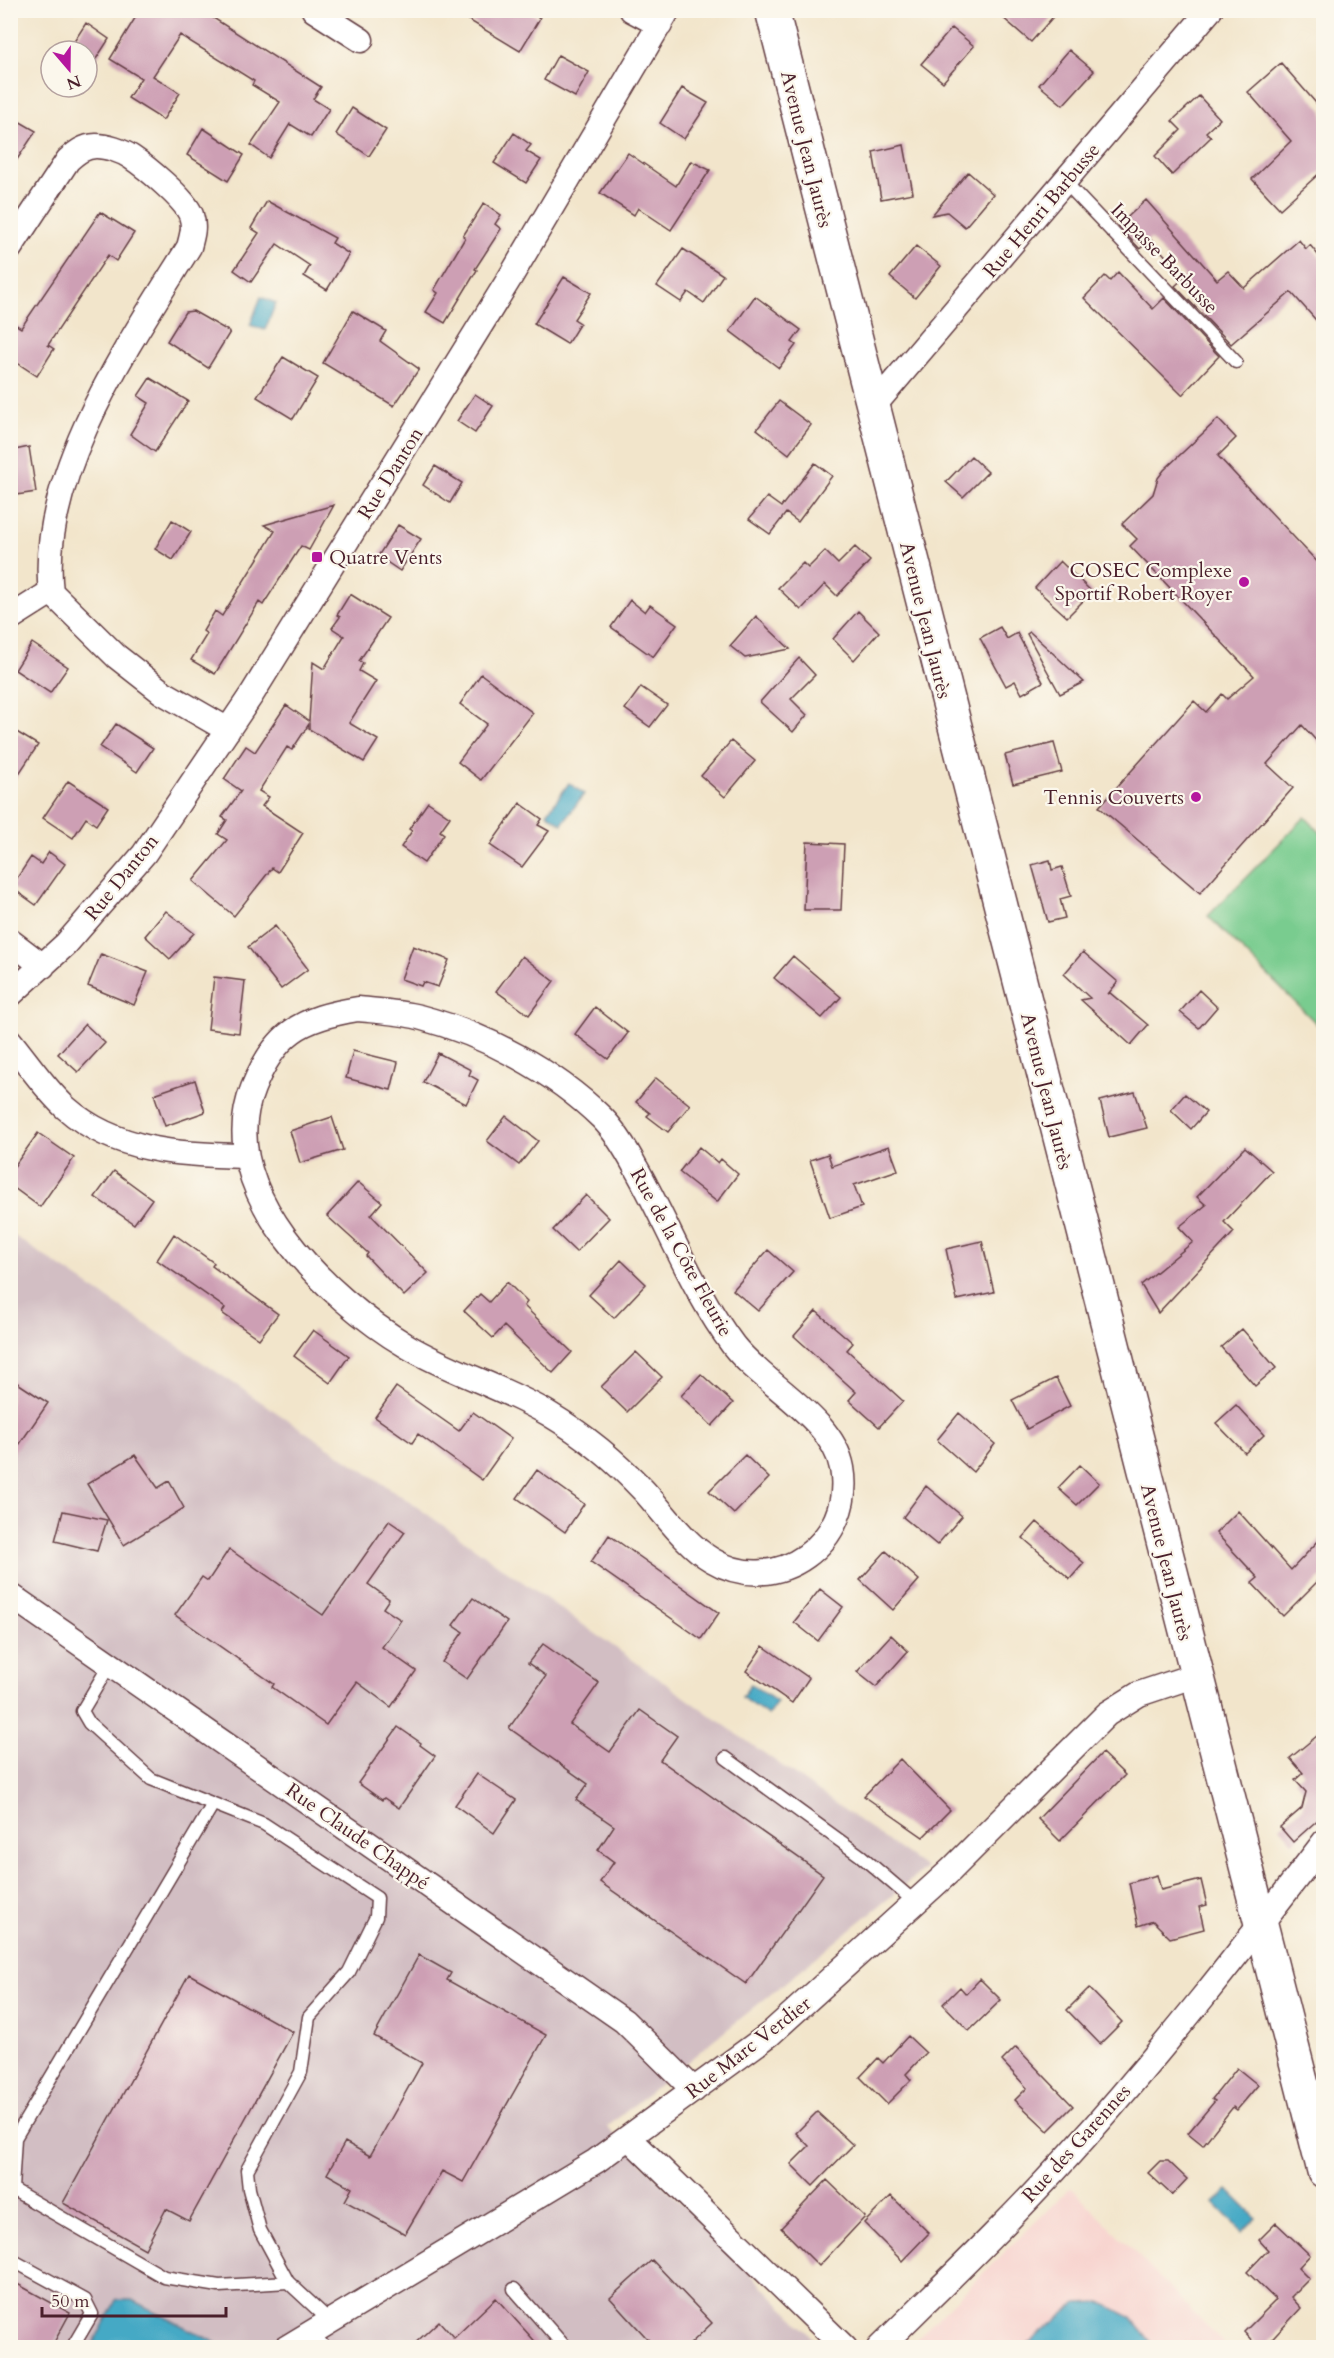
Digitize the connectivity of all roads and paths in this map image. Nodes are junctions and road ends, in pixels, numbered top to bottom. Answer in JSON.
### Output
{"nodes":[{"id":1,"x":314,"y":10,"type":"edge"},
{"id":2,"x":632,"y":10,"type":"edge"},
{"id":3,"x":772,"y":10,"type":"edge"},
{"id":4,"x":1210,"y":10,"type":"edge"},
{"id":5,"x":664,"y":18,"type":"edge"},
{"id":6,"x":361,"y":40,"type":"dead end"},
{"id":7,"x":1065,"y":182,"type":"junction"},
{"id":8,"x":10,"y":248,"type":"edge"},
{"id":9,"x":1236,"y":362,"type":"dead end"},
{"id":10,"x":872,"y":408,"type":"junction"},
{"id":11,"x":51,"y":592,"type":"junction"},
{"id":12,"x":10,"y":618,"type":"edge"},
{"id":13,"x":228,"y":730,"type":"junction"},
{"id":14,"x":10,"y":940,"type":"edge"},
{"id":15,"x":43,"y":966,"type":"junction"},
{"id":16,"x":10,"y":994,"type":"edge"},
{"id":17,"x":10,"y":1041,"type":"edge"},
{"id":18,"x":245,"y":1156,"type":"junction"},
{"id":19,"x":10,"y":1596,"type":"edge"},
{"id":20,"x":110,"y":1664,"type":"junction"},
{"id":21,"x":1196,"y":1675,"type":"junction"},
{"id":22,"x":726,"y":1758,"type":"dead end"},
{"id":23,"x":213,"y":1804,"type":"junction"},
{"id":24,"x":1323,"y":1842,"type":"edge"},
{"id":25,"x":916,"y":1903,"type":"junction"},
{"id":26,"x":1260,"y":1927,"type":"junction"},
{"id":27,"x":694,"y":2090,"type":"junction"},
{"id":28,"x":629,"y":2138,"type":"junction"},
{"id":29,"x":1323,"y":2171,"type":"edge"},
{"id":30,"x":10,"y":2259,"type":"edge"},
{"id":31,"x":288,"y":2282,"type":"junction"},
{"id":32,"x":514,"y":2289,"type":"dead end"},
{"id":33,"x":322,"y":2334,"type":"edge"},
{"id":34,"x":72,"y":2348,"type":"edge"},
{"id":35,"x":286,"y":2348,"type":"edge"},
{"id":36,"x":566,"y":2348,"type":"edge"},
{"id":37,"x":845,"y":2348,"type":"edge"},
{"id":38,"x":879,"y":2348,"type":"edge"}],
"edges":[{"from":1,"to":6,"type":"street"},
{"from":2,"to":5,"type":"street"},
{"from":3,"to":10,"type":"main road","name":"Avenue Jean Jaurès"},
{"from":4,"to":7,"type":"street","name":"Rue Henri Barbusse"},
{"from":5,"to":13,"type":"street","name":"Rue Danton"},
{"from":7,"to":9,"type":"lane","name":"Impasse Barbusse"},
{"from":7,"to":10,"type":"street","name":"Rue Henri Barbusse"},
{"from":8,"to":11,"type":"street"},
{"from":10,"to":21,"type":"main road","name":"Avenue Jean Jaurès"},
{"from":11,"to":12,"type":"street"},
{"from":11,"to":13,"type":"street"},
{"from":13,"to":15,"type":"street","name":"Rue Danton"},
{"from":14,"to":15,"type":"street"},
{"from":15,"to":16,"type":"street","name":"Rue Danton"},
{"from":17,"to":18,"type":"street"},
{"from":18,"to":18,"type":"street","name":"Rue de la Côte Fleurie"},
{"from":19,"to":20,"type":"street","name":"Rue Claude Chappé"},
{"from":20,"to":23,"type":"lane"},
{"from":20,"to":27,"type":"street","name":"Rue Claude Chappé"},
{"from":21,"to":25,"type":"street","name":"Rue Marc Verdier"},
{"from":21,"to":26,"type":"main road","name":"Avenue Jean Jaurès"},
{"from":22,"to":25,"type":"lane"},
{"from":23,"to":31,"type":"lane"},
{"from":23,"to":31,"type":"lane"},
{"from":24,"to":26,"type":"street","name":"Rue des Garennes"},
{"from":25,"to":27,"type":"street","name":"Rue Marc Verdier"},
{"from":26,"to":29,"type":"main road","name":"Avenue Jean Jaurès"},
{"from":26,"to":38,"type":"street","name":"Rue des Garennes"},
{"from":27,"to":28,"type":"street","name":"Rue Marc Verdier"},
{"from":28,"to":33,"type":"street","name":"Rue Marc Verdier"},
{"from":28,"to":37,"type":"street"},
{"from":30,"to":34,"type":"lane"},
{"from":31,"to":33,"type":"lane"},
{"from":32,"to":36,"type":"lane"},
{"from":33,"to":35,"type":"street","name":"Rue Marc Verdier"}]}
